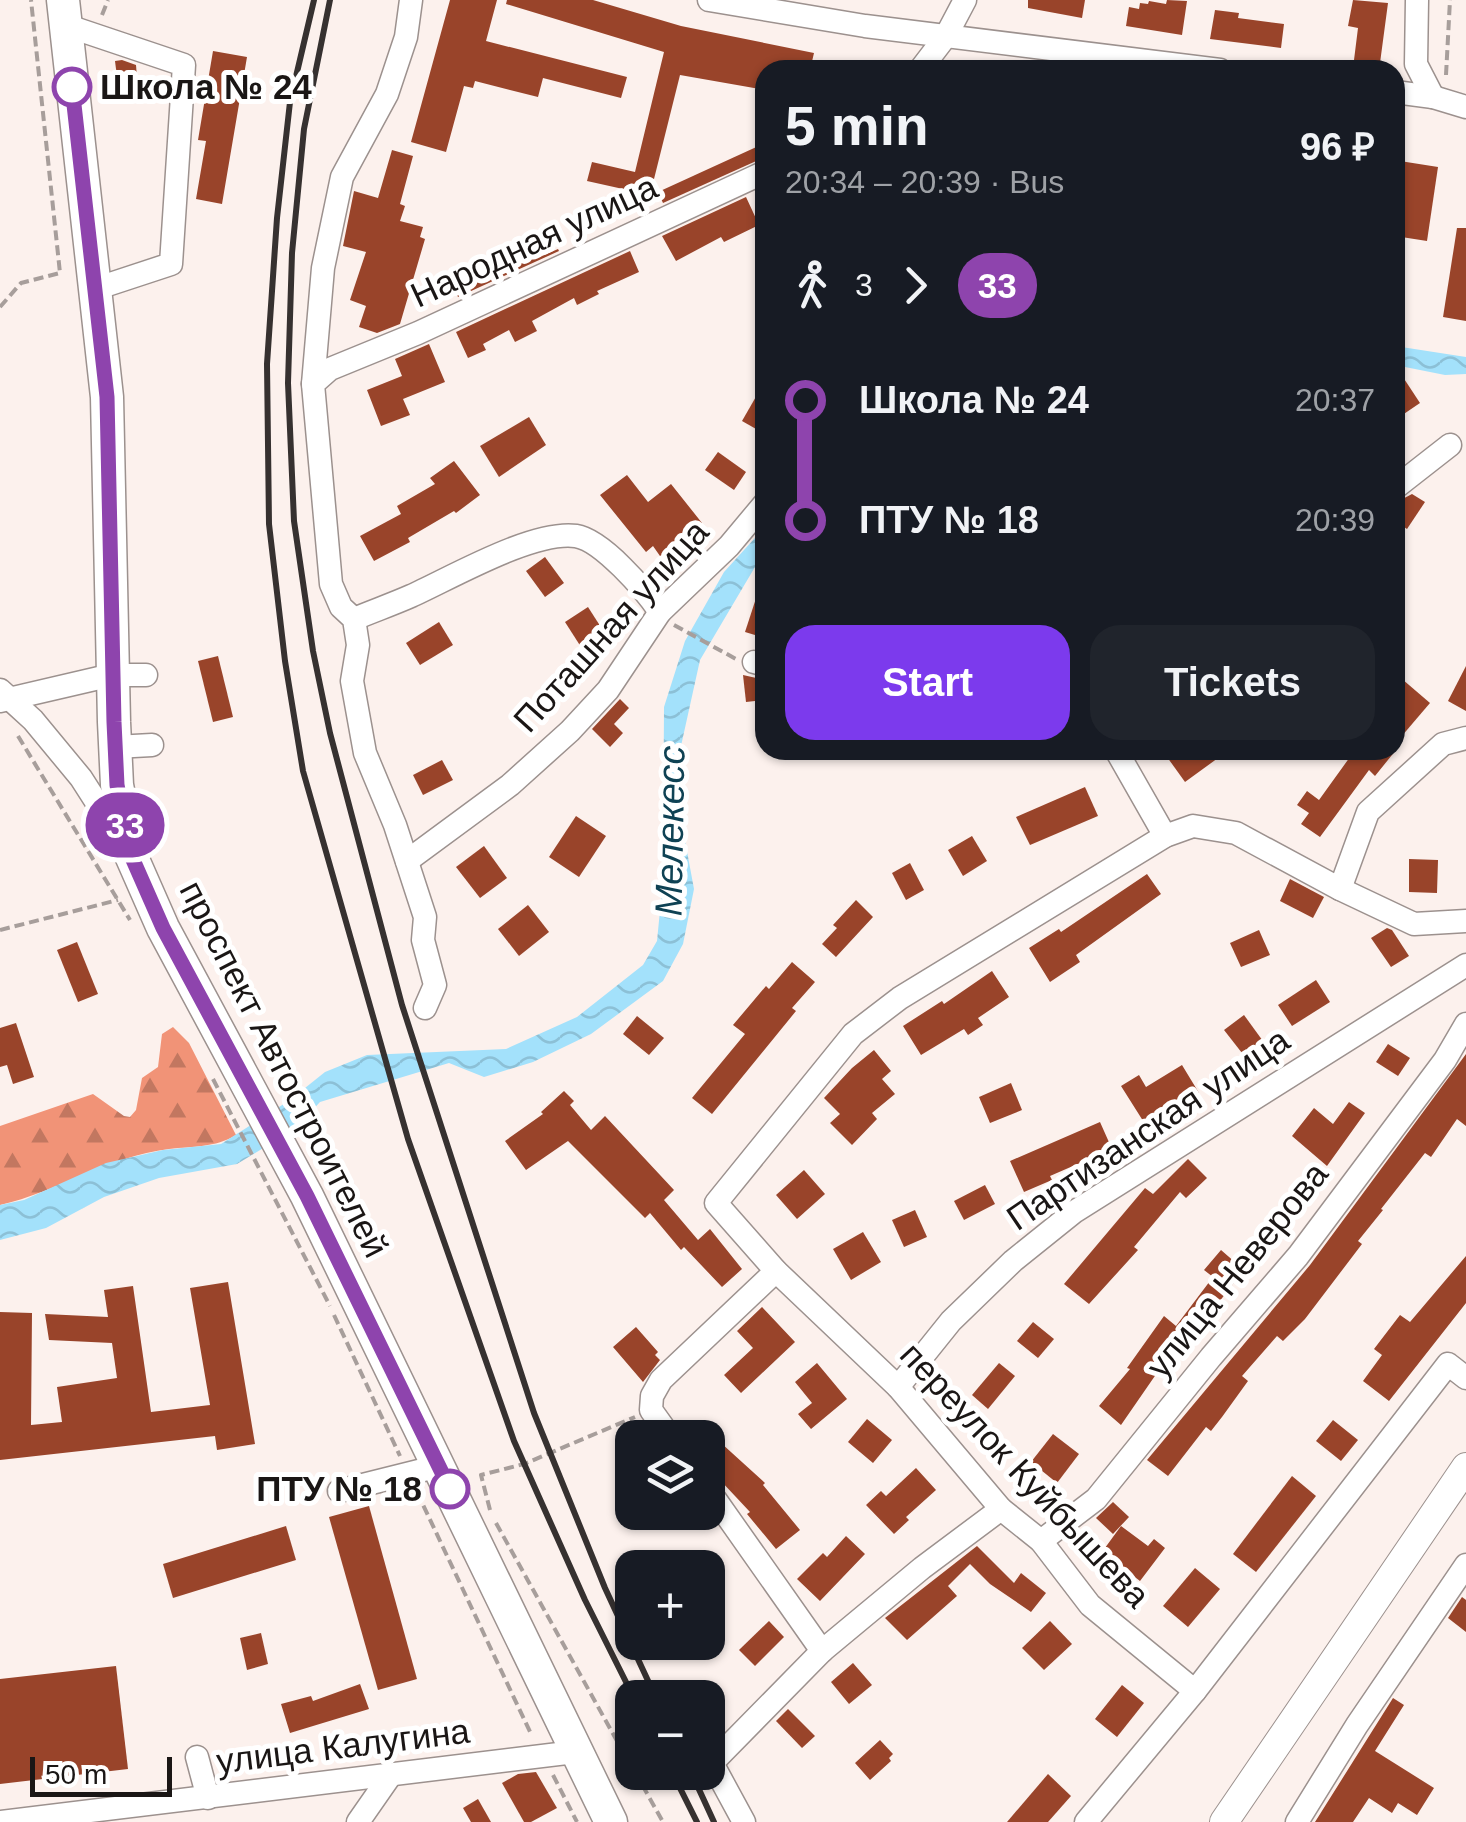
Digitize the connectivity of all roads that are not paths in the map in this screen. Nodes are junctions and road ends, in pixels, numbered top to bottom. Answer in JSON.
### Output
{"nodes":[{"id":1,"x":411,"y":0,"type":"edge"},
{"id":2,"x":709,"y":0,"type":"edge"},
{"id":3,"x":966,"y":0,"type":"edge"},
{"id":4,"x":1418,"y":0,"type":"edge"},
{"id":5,"x":64,"y":13,"type":"edge"},
{"id":6,"x":946,"y":36,"type":"junction"},
{"id":7,"x":928,"y":60,"type":"edge"},
{"id":8,"x":1107,"y":60,"type":"edge"},
{"id":9,"x":1405,"y":94,"type":"edge"},
{"id":10,"x":1448,"y":101,"type":"edge"},
{"id":11,"x":755,"y":177,"type":"edge"},
{"id":12,"x":95,"y":289,"type":"junction"},
{"id":13,"x":322,"y":376,"type":"junction"},
{"id":14,"x":1450,"y":445,"type":"dead end"},
{"id":15,"x":1405,"y":480,"type":"edge"},
{"id":16,"x":755,"y":515,"type":"edge"},
{"id":17,"x":664,"y":617,"type":"junction"},
{"id":18,"x":354,"y":619,"type":"junction"},
{"id":19,"x":146,"y":674,"type":"dead end"},
{"id":20,"x":112,"y":675,"type":"junction"},
{"id":21,"x":3,"y":697,"type":"edge"},
{"id":22,"x":1466,"y":738,"type":"edge"},
{"id":23,"x":152,"y":745,"type":"dead end"},
{"id":24,"x":115,"y":747,"type":"junction"},
{"id":25,"x":1122,"y":760,"type":"edge"},
{"id":26,"x":1165,"y":836,"type":"junction"},
{"id":27,"x":130,"y":853,"type":"junction"},
{"id":28,"x":407,"y":861,"type":"junction"},
{"id":29,"x":1340,"y":889,"type":"junction"},
{"id":30,"x":1466,"y":920,"type":"edge"},
{"id":31,"x":1466,"y":965,"type":"edge"},
{"id":32,"x":425,"y":1008,"type":"dead end"},
{"id":33,"x":1466,"y":1024,"type":"edge"},
{"id":34,"x":776,"y":1271,"type":"junction"},
{"id":35,"x":1466,"y":1378,"type":"edge"},
{"id":36,"x":898,"y":1387,"type":"junction"},
{"id":37,"x":658,"y":1420,"type":"edge"},
{"id":38,"x":1466,"y":1466,"type":"edge"},
{"id":39,"x":424,"y":1470,"type":"junction"},
{"id":40,"x":339,"y":1491,"type":"dead end"},
{"id":41,"x":1000,"y":1509,"type":"junction"},
{"id":42,"x":725,"y":1514,"type":"edge"},
{"id":43,"x":1042,"y":1542,"type":"junction"},
{"id":44,"x":1466,"y":1565,"type":"edge"},
{"id":45,"x":822,"y":1651,"type":"junction"},
{"id":46,"x":1195,"y":1691,"type":"junction"},
{"id":47,"x":559,"y":1754,"type":"junction"},
{"id":48,"x":197,"y":1757,"type":"dead end"},
{"id":49,"x":390,"y":1776,"type":"junction"},
{"id":50,"x":208,"y":1798,"type":"junction"},
{"id":51,"x":4,"y":1822,"type":"edge"},
{"id":52,"x":358,"y":1822,"type":"edge"},
{"id":53,"x":612,"y":1822,"type":"edge"},
{"id":54,"x":744,"y":1822,"type":"edge"},
{"id":55,"x":1086,"y":1822,"type":"edge"},
{"id":56,"x":1224,"y":1822,"type":"edge"},
{"id":57,"x":1297,"y":1822,"type":"edge"}],
"edges":[{"from":1,"to":13,"type":"street"},
{"from":2,"to":6,"type":"street"},
{"from":3,"to":6,"type":"street"},
{"from":4,"to":10,"type":"street"},
{"from":5,"to":12,"type":"highway","name":"проспект Автостроителей"},
{"from":5,"to":12,"type":"street"},
{"from":6,"to":7,"type":"street"},
{"from":6,"to":8,"type":"street"},
{"from":9,"to":10,"type":"street"},
{"from":11,"to":13,"type":"street","name":"Народная улица"},
{"from":12,"to":20,"type":"highway","name":"проспект Автостроителей"},
{"from":13,"to":18,"type":"street"},
{"from":14,"to":15,"type":"street"},
{"from":16,"to":17,"type":"street","name":"Поташная улица"},
{"from":17,"to":18,"type":"street"},
{"from":17,"to":28,"type":"street","name":"Поташная улица"},
{"from":18,"to":28,"type":"street"},
{"from":19,"to":20,"type":"street"},
{"from":20,"to":21,"type":"street"},
{"from":20,"to":24,"type":"highway","name":"проспект Автостроителей"},
{"from":21,"to":27,"type":"street"},
{"from":22,"to":29,"type":"street"},
{"from":23,"to":24,"type":"street"},
{"from":24,"to":27,"type":"highway","name":"проспект Автостроителей"},
{"from":25,"to":26,"type":"street"},
{"from":26,"to":29,"type":"street"},
{"from":26,"to":34,"type":"street","name":"переулок Куйбышева"},
{"from":27,"to":39,"type":"highway","name":"проспект Автостроителей"},
{"from":28,"to":32,"type":"street"},
{"from":29,"to":30,"type":"street"},
{"from":31,"to":36,"type":"street","name":"Партизанская улица"},
{"from":33,"to":43,"type":"street","name":"улица Неверова"},
{"from":34,"to":36,"type":"street","name":"переулок Куйбышева"},
{"from":34,"to":37,"type":"street"},
{"from":35,"to":46,"type":"street"},
{"from":36,"to":41,"type":"street","name":"переулок Куйбышева"},
{"from":38,"to":56,"type":"main road"},
{"from":39,"to":40,"type":"street"},
{"from":39,"to":47,"type":"highway","name":"проспект Автостроителей"},
{"from":41,"to":43,"type":"street","name":"переулок Куйбышева"},
{"from":41,"to":45,"type":"street"},
{"from":42,"to":45,"type":"street"},
{"from":43,"to":46,"type":"street","name":"переулок Куйбышева"},
{"from":44,"to":57,"type":"street"},
{"from":45,"to":54,"type":"street"},
{"from":46,"to":55,"type":"street"},
{"from":47,"to":49,"type":"street","name":"улица Калугина"},
{"from":47,"to":53,"type":"highway","name":"проспект Автостроителей"},
{"from":48,"to":50,"type":"street"},
{"from":49,"to":50,"type":"street","name":"улица Калугина"},
{"from":49,"to":52,"type":"street"},
{"from":50,"to":51,"type":"street","name":"улица Калугина"}]}
